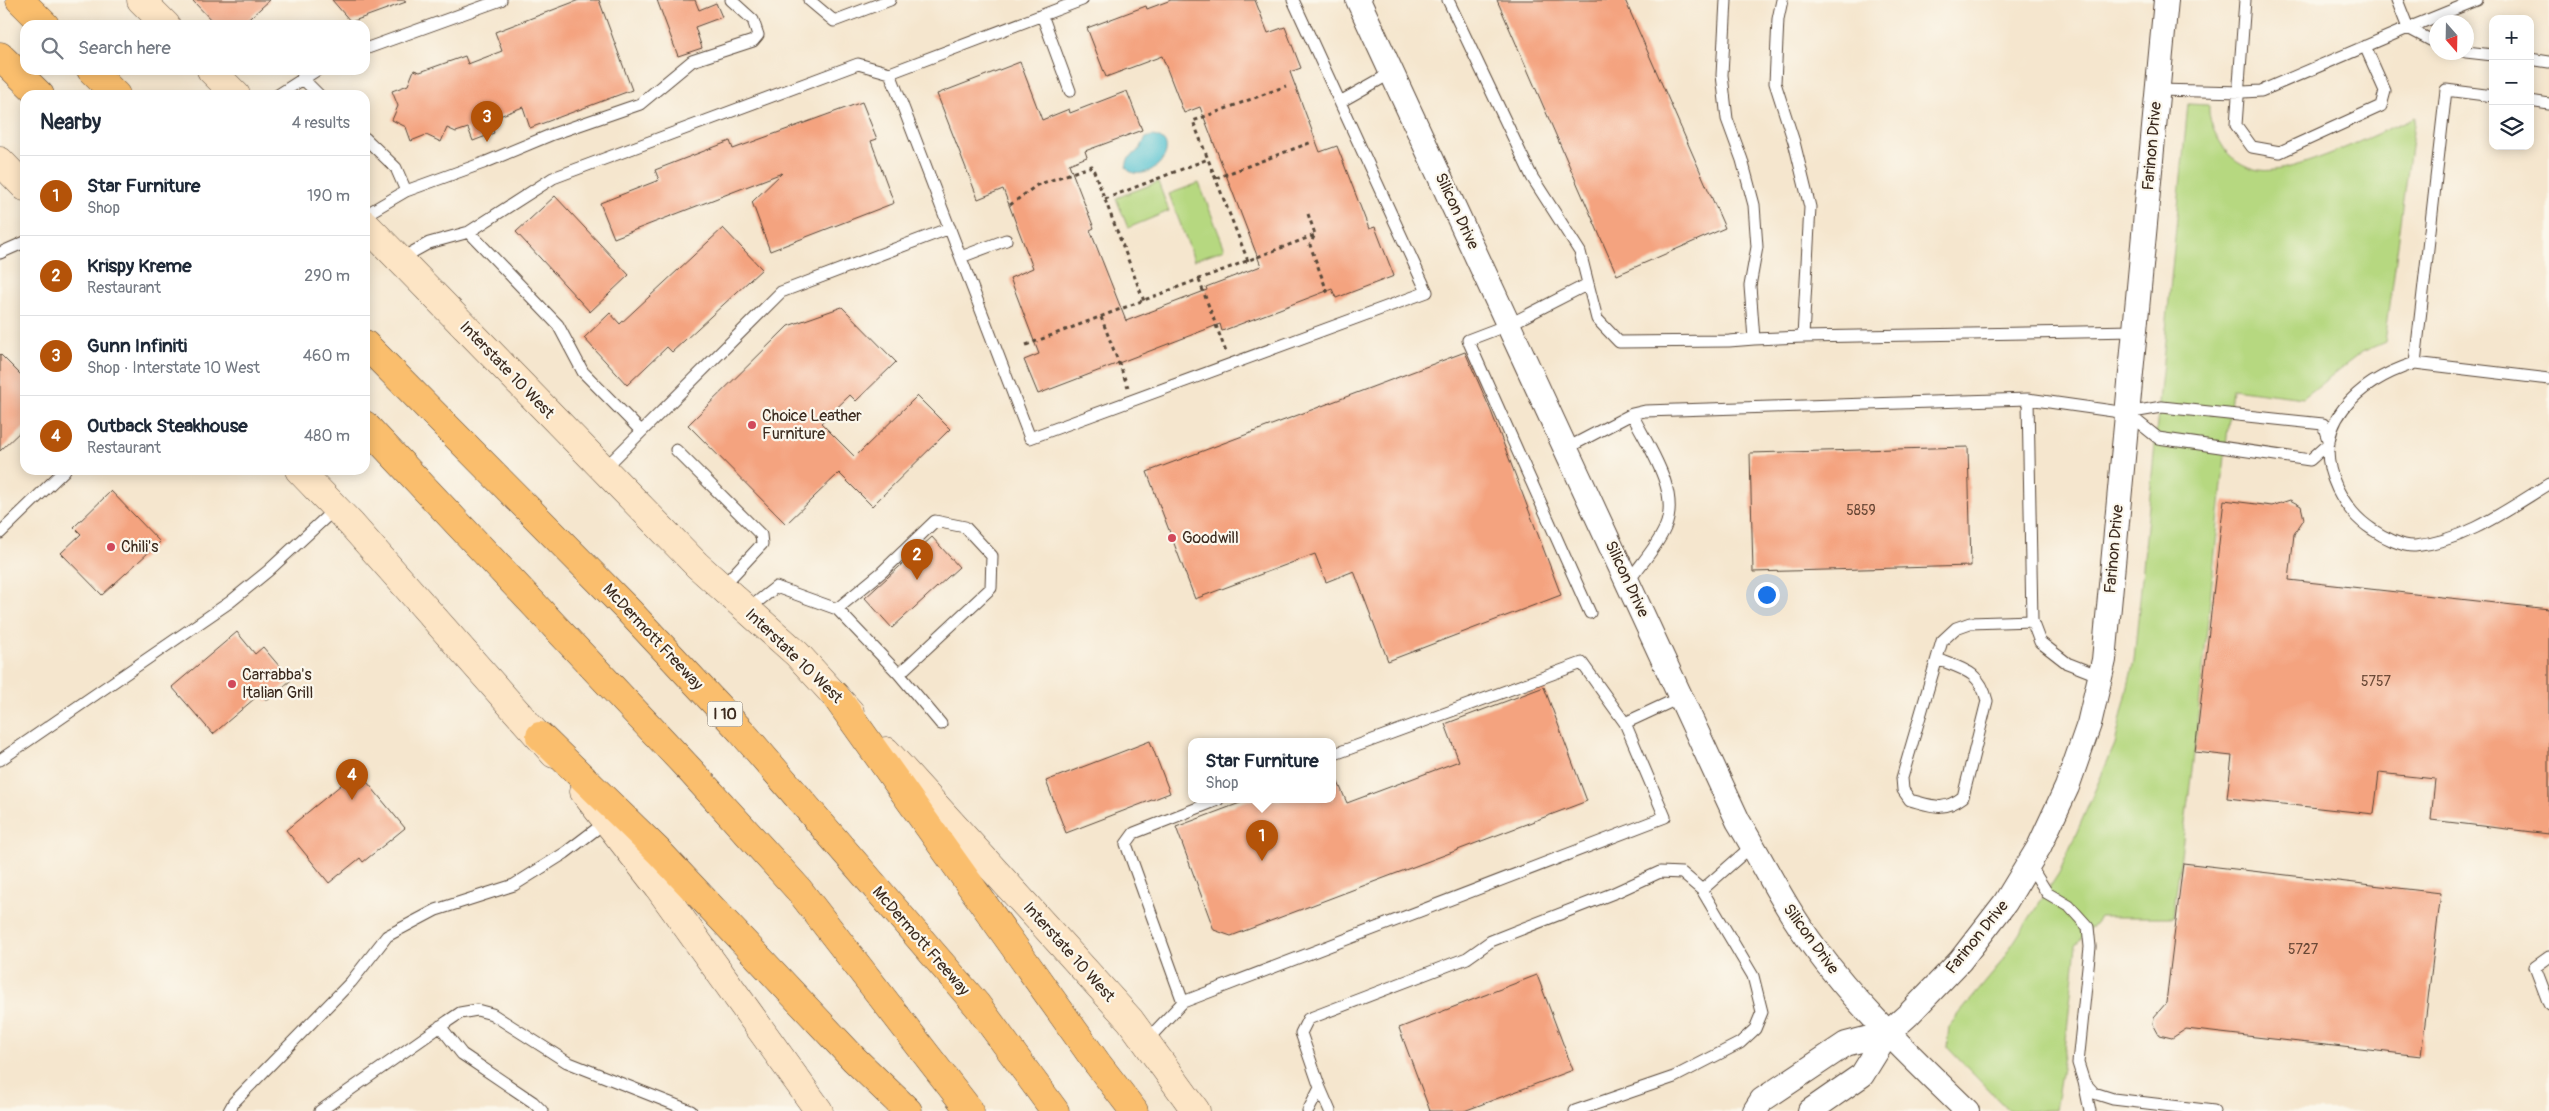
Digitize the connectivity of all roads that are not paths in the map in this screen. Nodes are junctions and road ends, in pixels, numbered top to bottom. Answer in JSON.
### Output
{"nodes":[{"id":1,"x":20,"y":0,"type":"edge"},
{"id":2,"x":142,"y":0,"type":"edge"},
{"id":3,"x":500,"y":0,"type":"edge"},
{"id":4,"x":731,"y":0,"type":"edge"},
{"id":5,"x":810,"y":0,"type":"edge"},
{"id":6,"x":890,"y":0,"type":"edge"},
{"id":7,"x":1082,"y":0,"type":"edge"},
{"id":8,"x":1293,"y":0,"type":"edge"},
{"id":9,"x":1358,"y":0,"type":"edge"},
{"id":10,"x":1448,"y":0,"type":"edge"},
{"id":11,"x":1726,"y":0,"type":"edge"},
{"id":12,"x":1782,"y":0,"type":"edge"},
{"id":13,"x":2166,"y":0,"type":"edge"},
{"id":14,"x":2245,"y":0,"type":"edge"},
{"id":15,"x":2397,"y":0,"type":"edge"},
{"id":16,"x":2476,"y":0,"type":"edge"},
{"id":17,"x":1042,"y":15,"type":"junction"},
{"id":18,"x":40,"y":20,"type":"edge"},
{"id":19,"x":161,"y":20,"type":"edge"},
{"id":20,"x":2408,"y":28,"type":"junction"},
{"id":21,"x":2429,"y":39,"type":"edge"},
{"id":22,"x":2365,"y":46,"type":"junction"},
{"id":23,"x":370,"y":47,"type":"edge"},
{"id":24,"x":2474,"y":53,"type":"edge"},
{"id":25,"x":2489,"y":55,"type":"edge"},
{"id":26,"x":0,"y":56,"type":"edge"},
{"id":27,"x":2534,"y":60,"type":"edge"},
{"id":28,"x":2549,"y":62,"type":"edge"},
{"id":29,"x":1393,"y":72,"type":"junction"},
{"id":30,"x":890,"y":73,"type":"junction"},
{"id":31,"x":95,"y":75,"type":"edge"},
{"id":32,"x":216,"y":75,"type":"edge"},
{"id":33,"x":308,"y":75,"type":"edge"},
{"id":34,"x":302,"y":78,"type":"junction"},
{"id":35,"x":35,"y":90,"type":"edge"},
{"id":36,"x":111,"y":90,"type":"edge"},
{"id":37,"x":231,"y":90,"type":"edge"},
{"id":38,"x":285,"y":90,"type":"edge"},
{"id":39,"x":315,"y":90,"type":"edge"},
{"id":40,"x":2157,"y":90,"type":"junction"},
{"id":41,"x":1070,"y":91,"type":"dead end"},
{"id":42,"x":2237,"y":92,"type":"junction"},
{"id":43,"x":2489,"y":95,"type":"edge"},
{"id":44,"x":1340,"y":102,"type":"junction"},
{"id":45,"x":2534,"y":102,"type":"edge"},
{"id":46,"x":2549,"y":104,"type":"edge"},
{"id":47,"x":370,"y":143,"type":"edge"},
{"id":48,"x":0,"y":161,"type":"edge"},
{"id":49,"x":20,"y":182,"type":"edge"},
{"id":50,"x":406,"y":191,"type":"junction"},
{"id":51,"x":370,"y":212,"type":"edge"},
{"id":52,"x":950,"y":228,"type":"junction"},
{"id":53,"x":370,"y":229,"type":"edge"},
{"id":54,"x":469,"y":232,"type":"junction"},
{"id":55,"x":1006,"y":240,"type":"dead end"},
{"id":56,"x":20,"y":244,"type":"edge"},
{"id":57,"x":0,"y":253,"type":"edge"},
{"id":58,"x":961,"y":257,"type":"junction"},
{"id":59,"x":400,"y":259,"type":"junction"},
{"id":60,"x":1588,"y":284,"type":"junction"},
{"id":61,"x":1510,"y":324,"type":"junction"},
{"id":62,"x":2135,"y":331,"type":"junction"},
{"id":63,"x":1803,"y":336,"type":"junction"},
{"id":64,"x":1754,"y":339,"type":"junction"},
{"id":65,"x":370,"y":349,"type":"edge"},
{"id":66,"x":2415,"y":363,"type":"junction"},
{"id":67,"x":2549,"y":379,"type":"edge"},
{"id":68,"x":2028,"y":399,"type":"junction"},
{"id":69,"x":2127,"y":413,"type":"junction"},
{"id":70,"x":1632,"y":414,"type":"junction"},
{"id":71,"x":370,"y":430,"type":"edge"},
{"id":72,"x":641,"y":431,"type":"junction"},
{"id":73,"x":2329,"y":443,"type":"junction"},
{"id":74,"x":1567,"y":448,"type":"junction"},
{"id":75,"x":676,"y":450,"type":"dead end"},
{"id":76,"x":604,"y":469,"type":"junction"},
{"id":77,"x":60,"y":475,"type":"edge"},
{"id":78,"x":304,"y":475,"type":"edge"},
{"id":79,"x":2549,"y":484,"type":"edge"},
{"id":80,"x":336,"y":508,"type":"junction"},
{"id":81,"x":0,"y":533,"type":"edge"},
{"id":82,"x":1628,"y":582,"type":"junction"},
{"id":83,"x":722,"y":587,"type":"junction"},
{"id":84,"x":837,"y":609,"type":"junction"},
{"id":85,"x":747,"y":610,"type":"junction"},
{"id":86,"x":1590,"y":613,"type":"dead end"},
{"id":87,"x":2032,"y":621,"type":"junction"},
{"id":88,"x":1937,"y":659,"type":"junction"},
{"id":89,"x":898,"y":674,"type":"junction"},
{"id":90,"x":2100,"y":676,"type":"junction"},
{"id":91,"x":834,"y":694,"type":"junction"},
{"id":92,"x":1681,"y":698,"type":"junction"},
{"id":93,"x":1625,"y":723,"type":"junction"},
{"id":94,"x":941,"y":724,"type":"dead end"},
{"id":95,"x":540,"y":736,"type":"junction"},
{"id":96,"x":1336,"y":754,"type":"edge"},
{"id":97,"x":0,"y":760,"type":"edge"},
{"id":98,"x":1210,"y":803,"type":"edge"},
{"id":99,"x":607,"y":821,"type":"junction"},
{"id":100,"x":1753,"y":845,"type":"junction"},
{"id":101,"x":2029,"y":864,"type":"junction"},
{"id":102,"x":1702,"y":890,"type":"junction"},
{"id":103,"x":2549,"y":957,"type":"edge"},
{"id":104,"x":1183,"y":1002,"type":"junction"},
{"id":105,"x":2549,"y":1004,"type":"edge"},
{"id":106,"x":440,"y":1026,"type":"junction"},
{"id":107,"x":1888,"y":1033,"type":"junction"},
{"id":108,"x":1146,"y":1041,"type":"junction"},
{"id":109,"x":2084,"y":1082,"type":"junction"},
{"id":110,"x":1320,"y":1088,"type":"junction"},
{"id":111,"x":816,"y":1110,"type":"edge"},
{"id":112,"x":229,"y":1111,"type":"edge"},
{"id":113,"x":320,"y":1111,"type":"edge"},
{"id":114,"x":542,"y":1111,"type":"edge"},
{"id":115,"x":691,"y":1111,"type":"edge"},
{"id":116,"x":908,"y":1111,"type":"edge"},
{"id":117,"x":970,"y":1111,"type":"edge"},
{"id":118,"x":1055,"y":1111,"type":"edge"},
{"id":119,"x":1134,"y":1111,"type":"edge"},
{"id":120,"x":1196,"y":1111,"type":"edge"},
{"id":121,"x":1308,"y":1111,"type":"edge"},
{"id":122,"x":1330,"y":1111,"type":"edge"},
{"id":123,"x":1575,"y":1111,"type":"edge"},
{"id":124,"x":1756,"y":1111,"type":"edge"},
{"id":125,"x":1810,"y":1111,"type":"edge"},
{"id":126,"x":1967,"y":1111,"type":"edge"},
{"id":127,"x":2090,"y":1111,"type":"edge"},
{"id":128,"x":2214,"y":1111,"type":"edge"}],
"edges":[{"from":1,"to":18,"type":"highway"},
{"from":2,"to":19,"type":"main road"},
{"from":3,"to":23,"type":"lane"},
{"from":4,"to":50,"type":"lane"},
{"from":5,"to":6,"type":"lane"},
{"from":7,"to":17,"type":"lane"},
{"from":8,"to":44,"type":"lane"},
{"from":9,"to":29,"type":"street","name":"Silicon Drive"},
{"from":10,"to":60,"type":"lane"},
{"from":11,"to":64,"type":"lane"},
{"from":12,"to":63,"type":"lane"},
{"from":13,"to":40,"type":"street","name":"Farinon Drive"},
{"from":14,"to":42,"type":"lane"},
{"from":15,"to":20,"type":"lane"},
{"from":16,"to":20,"type":"lane"},
{"from":17,"to":30,"type":"lane"},
{"from":17,"to":41,"type":"lane"},
{"from":20,"to":21,"type":"lane"},
{"from":20,"to":22,"type":"lane"},
{"from":22,"to":42,"type":"lane"},
{"from":22,"to":42,"type":"lane"},
{"from":24,"to":25,"type":"lane"},
{"from":26,"to":35,"type":"highway"},
{"from":27,"to":28,"type":"lane"},
{"from":29,"to":44,"type":"lane"},
{"from":29,"to":61,"type":"street","name":"Silicon Drive"},
{"from":30,"to":52,"type":"lane"},
{"from":30,"to":54,"type":"lane"},
{"from":31,"to":36,"type":"highway"},
{"from":32,"to":37,"type":"main road"},
{"from":33,"to":34,"type":"lane"},
{"from":34,"to":38,"type":"lane"},
{"from":34,"to":39,"type":"lane"},
{"from":40,"to":42,"type":"lane"},
{"from":40,"to":62,"type":"street","name":"Farinon Drive"},
{"from":43,"to":66,"type":"lane"},
{"from":44,"to":58,"type":"lane"},
{"from":45,"to":46,"type":"lane"},
{"from":47,"to":50,"type":"lane"},
{"from":48,"to":49,"type":"main road"},
{"from":50,"to":51,"type":"lane"},
{"from":52,"to":58,"type":"lane"},
{"from":52,"to":72,"type":"lane"},
{"from":53,"to":59,"type":"main road","name":"Interstate 10 West"},
{"from":54,"to":59,"type":"lane"},
{"from":54,"to":72,"type":"lane"},
{"from":55,"to":58,"type":"lane"},
{"from":56,"to":57,"type":"lane"},
{"from":59,"to":76,"type":"main road","name":"Interstate 10 West"},
{"from":60,"to":61,"type":"lane"},
{"from":60,"to":64,"type":"lane"},
{"from":61,"to":74,"type":"street","name":"Silicon Drive"},
{"from":61,"to":86,"type":"lane"},
{"from":62,"to":63,"type":"lane"},
{"from":62,"to":69,"type":"street","name":"Farinon Drive"},
{"from":63,"to":64,"type":"lane"},
{"from":65,"to":118,"type":"highway","name":"McDermott Freeway","number":"I 10"},
{"from":66,"to":67,"type":"lane"},
{"from":66,"to":73,"type":"lane"},
{"from":68,"to":69,"type":"lane"},
{"from":68,"to":70,"type":"lane"},
{"from":68,"to":87,"type":"lane"},
{"from":69,"to":73,"type":"lane"},
{"from":69,"to":73,"type":"lane"},
{"from":69,"to":90,"type":"street","name":"Farinon Drive"},
{"from":70,"to":74,"type":"lane"},
{"from":70,"to":82,"type":"lane"},
{"from":71,"to":117,"type":"highway"},
{"from":72,"to":76,"type":"lane"},
{"from":73,"to":79,"type":"lane"},
{"from":74,"to":82,"type":"street","name":"Silicon Drive"},
{"from":75,"to":83,"type":"lane"},
{"from":76,"to":83,"type":"main road","name":"Interstate 10 West"},
{"from":77,"to":81,"type":"lane"},
{"from":78,"to":80,"type":"main road"},
{"from":80,"to":95,"type":"main road"},
{"from":80,"to":97,"type":"lane"},
{"from":82,"to":92,"type":"street","name":"Silicon Drive"},
{"from":83,"to":85,"type":"main road","name":"Interstate 10 West"},
{"from":84,"to":85,"type":"lane"},
{"from":84,"to":89,"type":"lane"},
{"from":84,"to":89,"type":"lane"},
{"from":85,"to":91,"type":"main road","name":"Interstate 10 West"},
{"from":87,"to":88,"type":"lane"},
{"from":87,"to":90,"type":"lane"},
{"from":88,"to":88,"type":"lane"},
{"from":89,"to":94,"type":"lane"},
{"from":90,"to":101,"type":"street","name":"Farinon Drive"},
{"from":91,"to":108,"type":"main road","name":"Interstate 10 West"},
{"from":91,"to":119,"type":"highway"},
{"from":92,"to":93,"type":"lane"},
{"from":92,"to":100,"type":"street","name":"Silicon Drive"},
{"from":93,"to":96,"type":"lane"},
{"from":93,"to":104,"type":"lane"},
{"from":95,"to":99,"type":"main road"},
{"from":95,"to":116,"type":"highway"},
{"from":98,"to":104,"type":"lane"},
{"from":99,"to":111,"type":"main road"},
{"from":99,"to":112,"type":"lane"},
{"from":100,"to":102,"type":"lane"},
{"from":100,"to":107,"type":"street","name":"Silicon Drive"},
{"from":101,"to":107,"type":"street","name":"Farinon Drive"},
{"from":101,"to":109,"type":"lane"},
{"from":102,"to":110,"type":"lane"},
{"from":102,"to":123,"type":"lane"},
{"from":103,"to":105,"type":"lane"},
{"from":104,"to":108,"type":"lane"},
{"from":106,"to":113,"type":"lane"},
{"from":106,"to":114,"type":"lane"},
{"from":106,"to":115,"type":"lane"},
{"from":107,"to":124,"type":"street","name":"Farinon Drive"},
{"from":107,"to":125,"type":"street","name":"Farinon Drive"},
{"from":107,"to":126,"type":"street","name":"Silicon Drive"},
{"from":108,"to":120,"type":"main road","name":"Interstate 10 West"},
{"from":109,"to":127,"type":"lane"},
{"from":109,"to":128,"type":"lane"},
{"from":110,"to":121,"type":"lane"},
{"from":110,"to":122,"type":"lane"}]}
